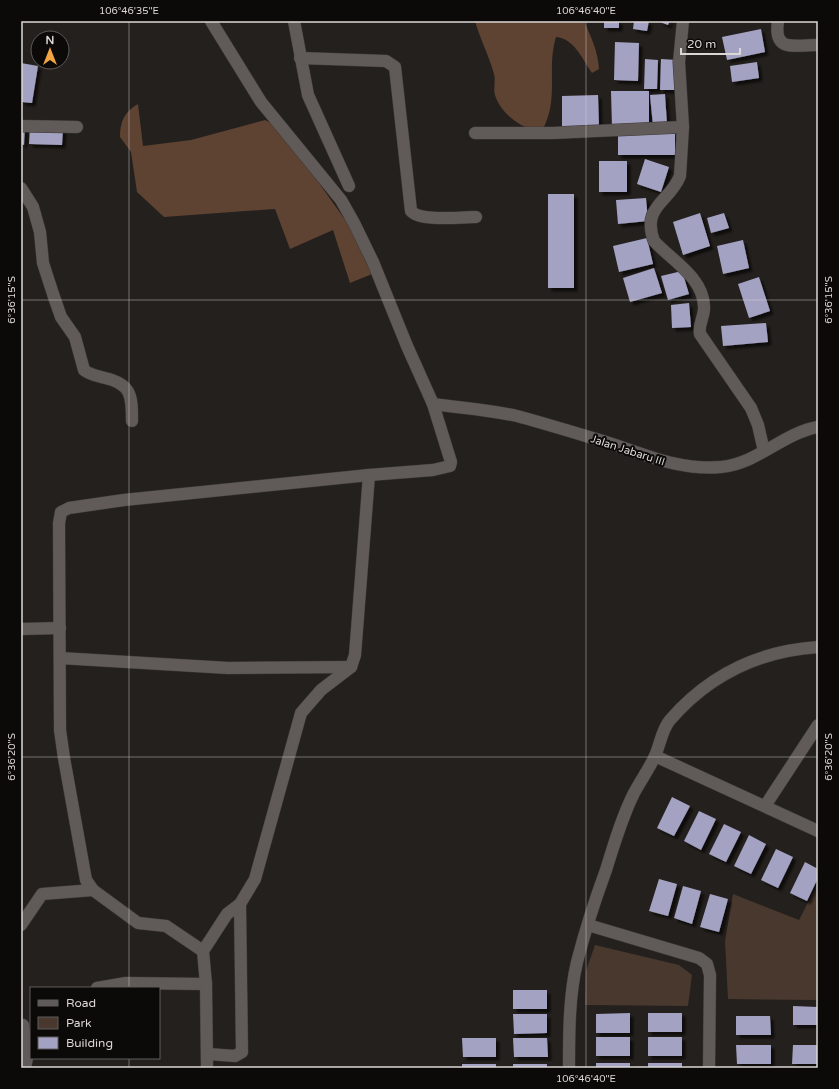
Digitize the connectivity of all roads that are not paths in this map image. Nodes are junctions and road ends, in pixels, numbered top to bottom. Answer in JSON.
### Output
{"nodes":[{"id":1,"x":210,"y":21,"type":"edge"},
{"id":2,"x":294,"y":21,"type":"edge"},
{"id":3,"x":683,"y":21,"type":"edge"},
{"id":4,"x":778,"y":21,"type":"edge"},
{"id":5,"x":818,"y":45,"type":"edge"},
{"id":6,"x":300,"y":58,"type":"junction"},
{"id":7,"x":21,"y":126,"type":"edge"},
{"id":8,"x":77,"y":127,"type":"dead end"},
{"id":9,"x":683,"y":127,"type":"junction"},
{"id":10,"x":475,"y":133,"type":"dead end"},
{"id":11,"x":349,"y":186,"type":"dead end"},
{"id":12,"x":21,"y":188,"type":"edge"},
{"id":13,"x":476,"y":217,"type":"dead end"},
{"id":14,"x":433,"y":404,"type":"junction"},
{"id":15,"x":132,"y":421,"type":"dead end"},
{"id":16,"x":818,"y":427,"type":"edge"},
{"id":17,"x":764,"y":451,"type":"junction"},
{"id":18,"x":369,"y":474,"type":"junction"},
{"id":19,"x":60,"y":628,"type":"junction"},
{"id":20,"x":21,"y":629,"type":"edge"},
{"id":21,"x":818,"y":647,"type":"edge"},
{"id":22,"x":60,"y":658,"type":"junction"},
{"id":23,"x":351,"y":667,"type":"junction"},
{"id":24,"x":818,"y":725,"type":"edge"},
{"id":25,"x":655,"y":756,"type":"junction"},
{"id":26,"x":765,"y":806,"type":"junction"},
{"id":27,"x":818,"y":831,"type":"edge"},
{"id":28,"x":93,"y":890,"type":"junction"},
{"id":29,"x":240,"y":904,"type":"junction"},
{"id":30,"x":588,"y":925,"type":"junction"},
{"id":31,"x":21,"y":926,"type":"edge"},
{"id":32,"x":203,"y":951,"type":"junction"},
{"id":33,"x":206,"y":984,"type":"junction"},
{"id":34,"x":103,"y":987,"type":"edge"},
{"id":35,"x":25,"y":1023,"type":"edge"},
{"id":36,"x":208,"y":1054,"type":"junction"},
{"id":37,"x":25,"y":1068,"type":"edge"},
{"id":38,"x":207,"y":1068,"type":"edge"},
{"id":39,"x":569,"y":1068,"type":"edge"},
{"id":40,"x":709,"y":1068,"type":"edge"}],
"edges":[{"from":1,"to":14,"type":"street"},
{"from":2,"to":6,"type":"street"},
{"from":3,"to":9,"type":"street"},
{"from":4,"to":5,"type":"street"},
{"from":6,"to":11,"type":"street"},
{"from":6,"to":13,"type":"street"},
{"from":7,"to":8,"type":"street"},
{"from":9,"to":10,"type":"street"},
{"from":9,"to":17,"type":"street"},
{"from":12,"to":15,"type":"street"},
{"from":14,"to":17,"type":"street","name":"Jalan Jabaru III"},
{"from":14,"to":18,"type":"street"},
{"from":16,"to":17,"type":"street","name":"Jalan Jabaru III"},
{"from":18,"to":19,"type":"street"},
{"from":18,"to":23,"type":"street"},
{"from":19,"to":20,"type":"street"},
{"from":19,"to":22,"type":"street"},
{"from":21,"to":25,"type":"street"},
{"from":22,"to":23,"type":"street"},
{"from":22,"to":28,"type":"street"},
{"from":23,"to":29,"type":"street"},
{"from":24,"to":26,"type":"street"},
{"from":25,"to":26,"type":"street"},
{"from":25,"to":30,"type":"street"},
{"from":26,"to":27,"type":"street"},
{"from":28,"to":31,"type":"street"},
{"from":28,"to":32,"type":"street"},
{"from":29,"to":32,"type":"street"},
{"from":29,"to":36,"type":"street"},
{"from":30,"to":39,"type":"street"},
{"from":30,"to":40,"type":"street"},
{"from":32,"to":33,"type":"street"},
{"from":33,"to":34,"type":"street"},
{"from":33,"to":36,"type":"street"},
{"from":35,"to":37,"type":"street"},
{"from":36,"to":38,"type":"street"}]}
